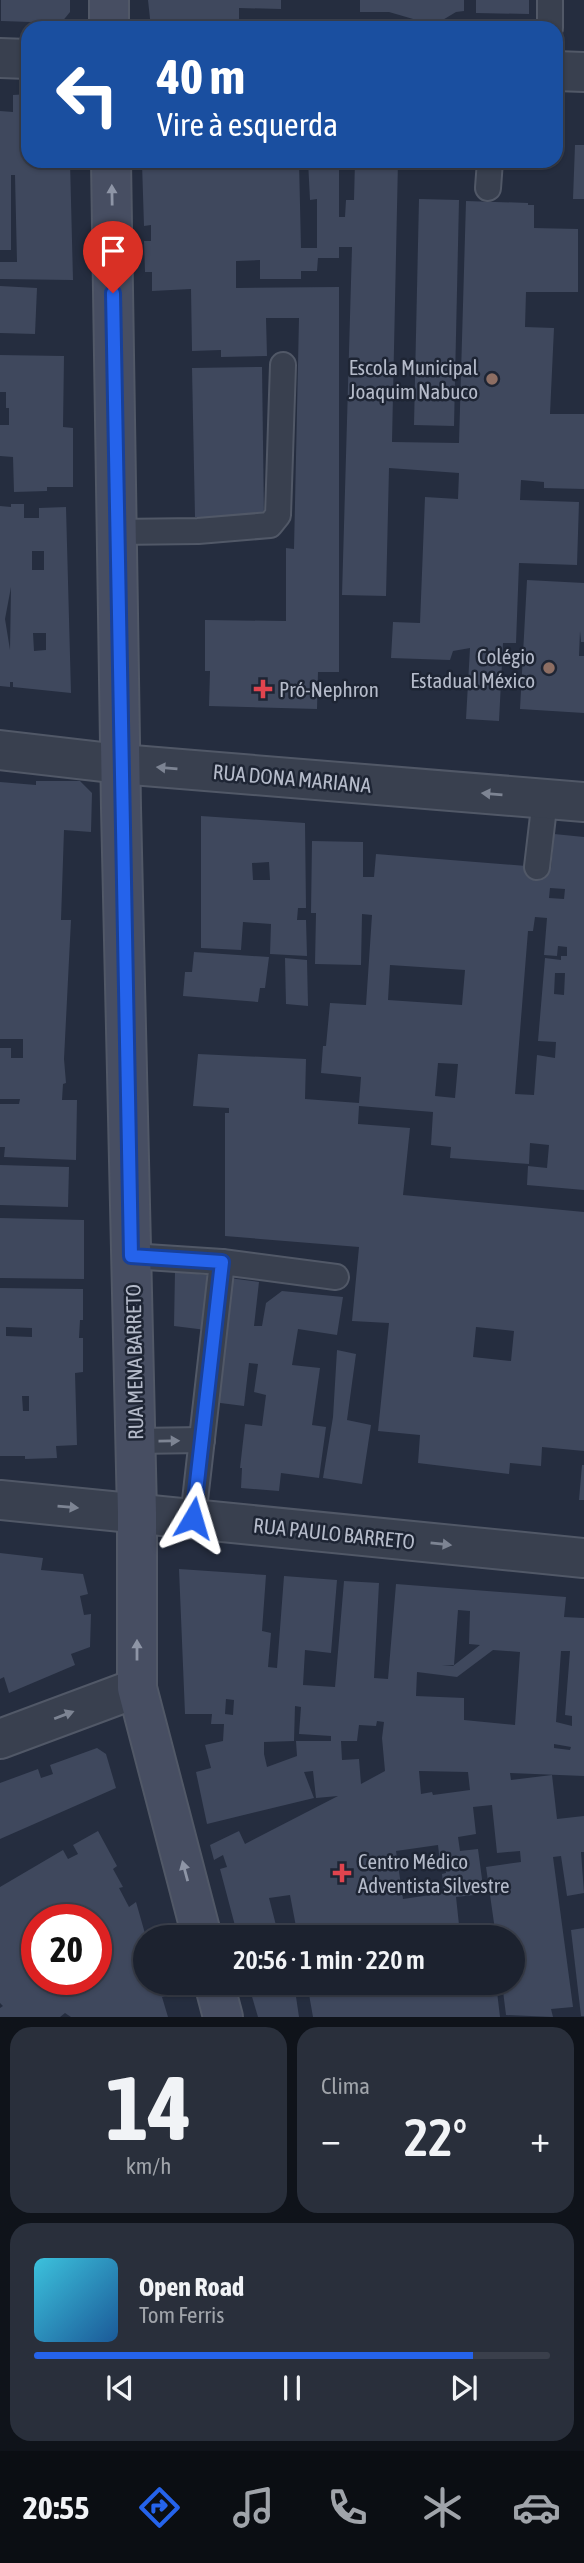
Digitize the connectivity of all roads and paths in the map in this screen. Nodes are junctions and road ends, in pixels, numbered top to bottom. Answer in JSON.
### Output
{"nodes":[{"id":1,"x":109,"y":0,"type":"edge"},
{"id":2,"x":550,"y":0,"type":"edge"},
{"id":3,"x":109,"y":21,"type":"edge"},
{"id":4,"x":550,"y":21,"type":"edge"},
{"id":5,"x":0,"y":58,"type":"edge"},
{"id":6,"x":21,"y":59,"type":"edge"},
{"id":7,"x":563,"y":71,"type":"edge"},
{"id":8,"x":584,"y":72,"type":"edge"},
{"id":9,"x":111,"y":168,"type":"edge"},
{"id":10,"x":489,"y":168,"type":"edge"},
{"id":11,"x":488,"y":188,"type":"dead end"},
{"id":12,"x":284,"y":365,"type":"dead end"},
{"id":13,"x":116,"y":532,"type":"junction"},
{"id":14,"x":0,"y":750,"type":"edge"},
{"id":15,"x":120,"y":764,"type":"junction"},
{"id":16,"x":545,"y":799,"type":"junction"},
{"id":17,"x":584,"y":802,"type":"edge"},
{"id":18,"x":537,"y":867,"type":"dead end"},
{"id":19,"x":131,"y":1256,"type":"junction"},
{"id":20,"x":222,"y":1262,"type":"junction"},
{"id":21,"x":336,"y":1277,"type":"dead end"},
{"id":22,"x":202,"y":1440,"type":"junction"},
{"id":23,"x":135,"y":1441,"type":"junction"},
{"id":24,"x":0,"y":1500,"type":"edge"},
{"id":25,"x":137,"y":1513,"type":"junction"},
{"id":26,"x":193,"y":1518,"type":"junction"},
{"id":27,"x":584,"y":1558,"type":"edge"},
{"id":28,"x":137,"y":1688,"type":"junction"},
{"id":29,"x":0,"y":1739,"type":"edge"},
{"id":30,"x":199,"y":1925,"type":"edge"},
{"id":31,"x":217,"y":1995,"type":"edge"},
{"id":32,"x":223,"y":2017,"type":"edge"}],
"edges":[{"from":1,"to":3,"type":"street"},
{"from":2,"to":4,"type":"lane"},
{"from":5,"to":6,"type":"street"},
{"from":7,"to":8,"type":"street"},
{"from":13,"to":9,"type":"street","name":"RUA MENA BARRETO","one_way":true},
{"from":10,"to":11,"type":"lane"},
{"from":12,"to":13,"type":"lane"},
{"from":13,"to":15,"type":"street","name":"RUA MENA BARRETO"},
{"from":14,"to":15,"type":"street","name":"RUA DONA MARIANA"},
{"from":16,"to":15,"type":"street","name":"RUA DONA MARIANA","one_way":true},
{"from":15,"to":19,"type":"street","name":"RUA MENA BARRETO"},
{"from":16,"to":17,"type":"street","name":"RUA DONA MARIANA"},
{"from":16,"to":18,"type":"lane"},
{"from":19,"to":20,"type":"lane"},
{"from":19,"to":23,"type":"street","name":"RUA MENA BARRETO"},
{"from":20,"to":21,"type":"lane"},
{"from":20,"to":22,"type":"lane"},
{"from":23,"to":22,"type":"lane","one_way":true},
{"from":22,"to":26,"type":"lane"},
{"from":23,"to":25,"type":"street","name":"RUA MENA BARRETO"},
{"from":24,"to":25,"type":"street","name":"RUA PAULO BARRETO","one_way":true},
{"from":25,"to":26,"type":"street","name":"RUA PAULO BARRETO"},
{"from":28,"to":25,"type":"street","name":"RUA MENA BARRETO","one_way":true},
{"from":26,"to":27,"type":"street","name":"RUA PAULO BARRETO","one_way":true},
{"from":29,"to":28,"type":"street","one_way":true},
{"from":30,"to":28,"type":"street","name":"RUA MENA BARRETO","one_way":true},
{"from":31,"to":32,"type":"street"}]}
